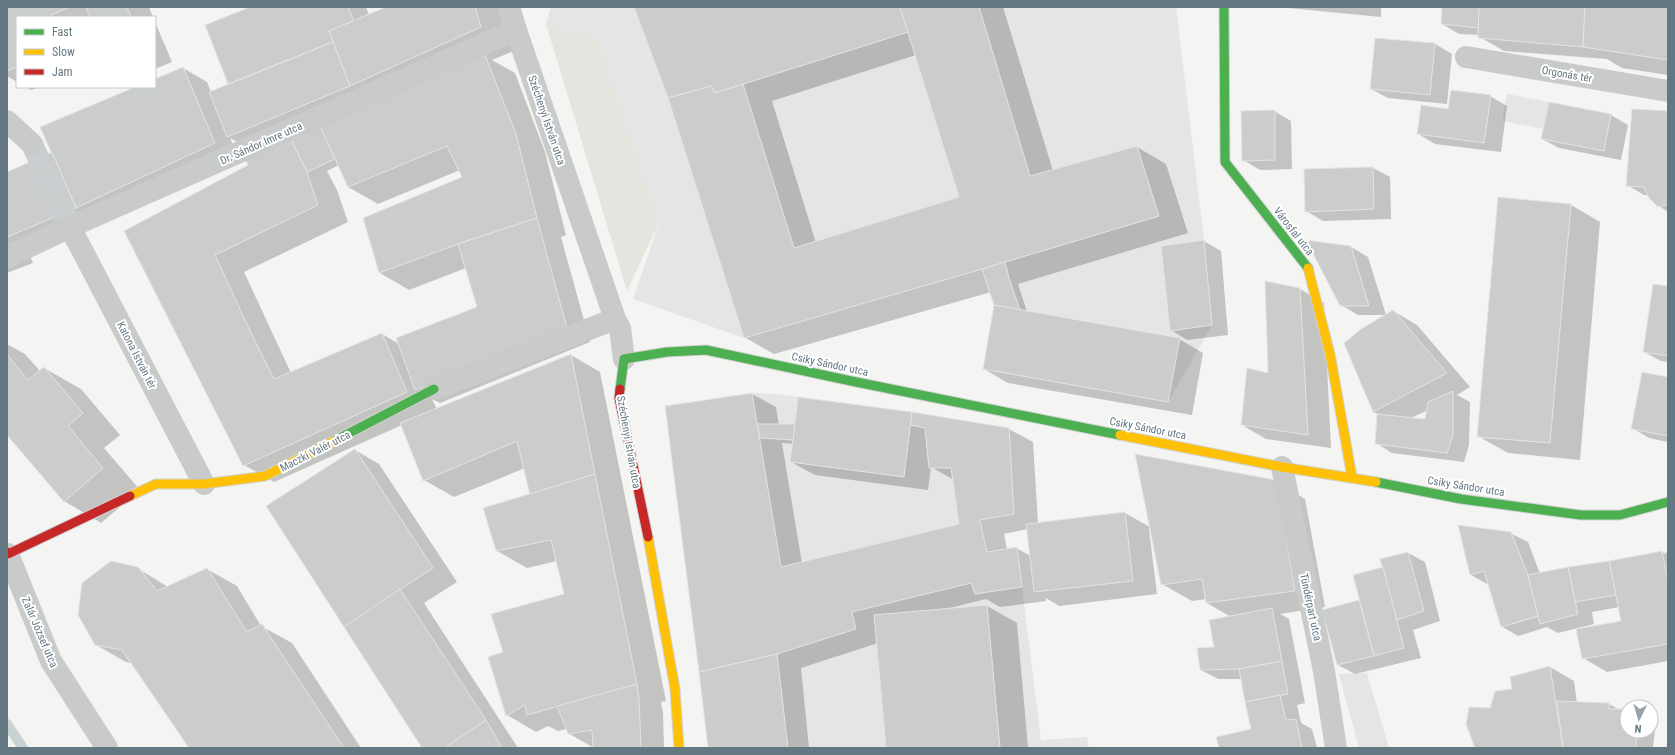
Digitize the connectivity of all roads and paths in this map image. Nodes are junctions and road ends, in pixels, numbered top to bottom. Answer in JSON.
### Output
{"nodes":[{"id":1,"x":509,"y":7,"type":"edge"},
{"id":2,"x":1224,"y":7,"type":"edge"},
{"id":3,"x":516,"y":30,"type":"junction"},
{"id":4,"x":1466,"y":57,"type":"dead end"},
{"id":5,"x":1668,"y":92,"type":"edge"},
{"id":6,"x":7,"y":121,"type":"edge"},
{"id":7,"x":32,"y":144,"type":"tunnel mouth"},
{"id":8,"x":70,"y":227,"type":"junction"},
{"id":9,"x":7,"y":257,"type":"edge"},
{"id":10,"x":615,"y":319,"type":"junction"},
{"id":11,"x":624,"y":359,"type":"junction"},
{"id":12,"x":434,"y":389,"type":"joint"},
{"id":13,"x":1282,"y":467,"type":"junction"},
{"id":14,"x":1352,"y":477,"type":"junction"},
{"id":15,"x":204,"y":484,"type":"junction"},
{"id":16,"x":1668,"y":502,"type":"edge"},
{"id":17,"x":8,"y":553,"type":"edge"},
{"id":18,"x":107,"y":748,"type":"edge"},
{"id":19,"x":679,"y":748,"type":"edge"},
{"id":20,"x":1336,"y":748,"type":"edge"}],
"edges":[{"from":1,"to":3,"type":"street","name":"Széchenyi István utca"},
{"from":2,"to":14,"type":"street","name":"Városfal utca"},
{"from":3,"to":8,"type":"street","name":"Dr. Sándor Imre utca"},
{"from":3,"to":10,"type":"street","name":"Széchenyi István utca"},
{"from":4,"to":5,"type":"street","name":"Orgonás tér"},
{"from":6,"to":7,"type":"street"},
{"from":8,"to":9,"type":"street","name":"Dr. Sándor Imre utca"},
{"from":8,"to":15,"type":"street","name":"Katona István tér"},
{"from":10,"to":11,"type":"street","name":"Széchenyi István utca"},
{"from":10,"to":12,"type":"street","name":"Maczki Valér utca"},
{"from":11,"to":13,"type":"street","name":"Csiky Sándor utca"},
{"from":11,"to":19,"type":"street","name":"Széchenyi István utca"},
{"from":12,"to":15,"type":"street","name":"Maczki Valér utca"},
{"from":13,"to":14,"type":"street","name":"Csiky Sándor utca"},
{"from":13,"to":20,"type":"street","name":"Tündérpart utca"},
{"from":14,"to":16,"type":"street","name":"Csiky Sándor utca"},
{"from":15,"to":17,"type":"street","name":"Maczki Valér utca"},
{"from":17,"to":18,"type":"street","name":"Zalár József utca"}]}
